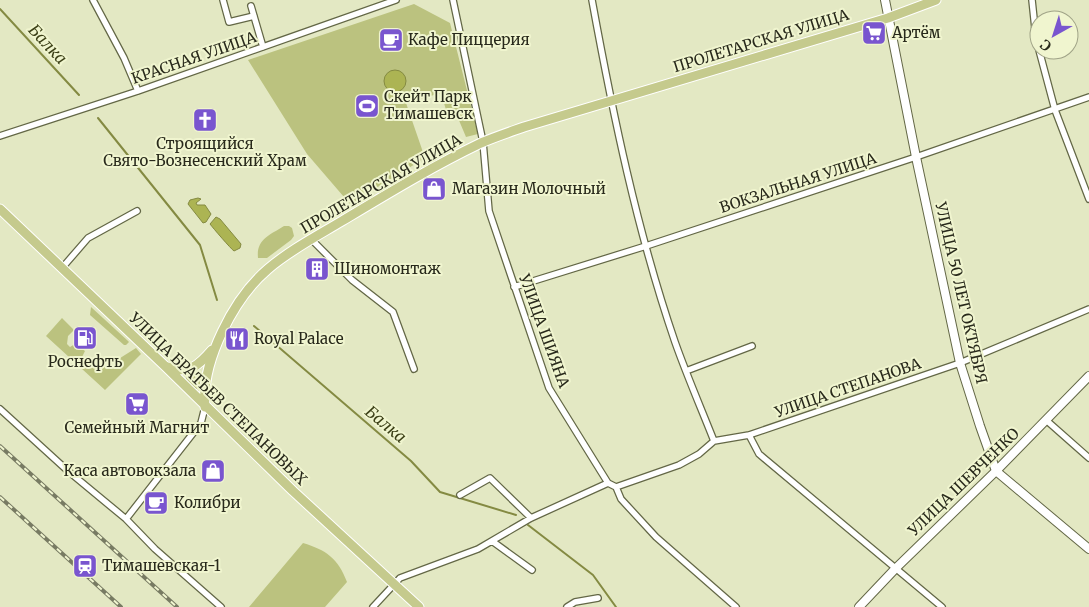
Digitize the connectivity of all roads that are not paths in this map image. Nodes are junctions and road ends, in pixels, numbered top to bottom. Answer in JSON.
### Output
{"nodes":[{"id":1,"x":93,"y":0,"type":"edge"},
{"id":2,"x":223,"y":0,"type":"edge"},
{"id":3,"x":396,"y":0,"type":"edge"},
{"id":4,"x":453,"y":0,"type":"edge"},
{"id":5,"x":592,"y":0,"type":"edge"},
{"id":6,"x":885,"y":0,"type":"edge"},
{"id":7,"x":936,"y":0,"type":"edge"},
{"id":8,"x":252,"y":6,"type":"dead end"},
{"id":9,"x":254,"y":16,"type":"junction"},
{"id":10,"x":888,"y":18,"type":"junction"},
{"id":11,"x":263,"y":47,"type":"junction"},
{"id":12,"x":1042,"y":60,"type":"edge"},
{"id":13,"x":138,"y":91,"type":"junction"},
{"id":14,"x":1089,"y":97,"type":"edge"},
{"id":15,"x":610,"y":100,"type":"junction"},
{"id":16,"x":1055,"y":110,"type":"junction"},
{"id":17,"x":0,"y":136,"type":"edge"},
{"id":18,"x":483,"y":142,"type":"junction"},
{"id":19,"x":916,"y":157,"type":"junction"},
{"id":20,"x":1089,"y":198,"type":"edge"},
{"id":21,"x":0,"y":209,"type":"edge"},
{"id":22,"x":137,"y":210,"type":"dead end"},
{"id":23,"x":311,"y":239,"type":"junction"},
{"id":24,"x":646,"y":246,"type":"junction"},
{"id":25,"x":62,"y":268,"type":"junction"},
{"id":26,"x":514,"y":286,"type":"junction"},
{"id":27,"x":1089,"y":309,"type":"edge"},
{"id":28,"x":218,"y":345,"type":"junction"},
{"id":29,"x":752,"y":346,"type":"dead end"},
{"id":30,"x":960,"y":362,"type":"junction"},
{"id":31,"x":165,"y":366,"type":"junction"},
{"id":32,"x":414,"y":369,"type":"dead end"},
{"id":33,"x":686,"y":371,"type":"junction"},
{"id":34,"x":1089,"y":376,"type":"edge"},
{"id":35,"x":205,"y":406,"type":"junction"},
{"id":36,"x":0,"y":409,"type":"edge"},
{"id":37,"x":1046,"y":420,"type":"junction"},
{"id":38,"x":749,"y":435,"type":"junction"},
{"id":39,"x":714,"y":441,"type":"junction"},
{"id":40,"x":1089,"y":458,"type":"edge"},
{"id":41,"x":996,"y":471,"type":"junction"},
{"id":42,"x":608,"y":483,"type":"junction"},
{"id":43,"x":616,"y":487,"type":"junction"},
{"id":44,"x":460,"y":495,"type":"dead end"},
{"id":45,"x":531,"y":518,"type":"junction"},
{"id":46,"x":126,"y":519,"type":"junction"},
{"id":47,"x":492,"y":541,"type":"junction"},
{"id":48,"x":1089,"y":549,"type":"edge"},
{"id":49,"x":895,"y":568,"type":"junction"},
{"id":50,"x":532,"y":570,"type":"dead end"},
{"id":51,"x":393,"y":585,"type":"junction"},
{"id":52,"x":598,"y":598,"type":"dead end"},
{"id":53,"x":221,"y":607,"type":"edge"},
{"id":54,"x":373,"y":607,"type":"edge"},
{"id":55,"x":419,"y":607,"type":"edge"},
{"id":56,"x":567,"y":607,"type":"edge"},
{"id":57,"x":736,"y":607,"type":"edge"},
{"id":58,"x":858,"y":607,"type":"edge"},
{"id":59,"x":942,"y":607,"type":"edge"}],
"edges":[{"from":1,"to":13,"type":"street"},
{"from":2,"to":9,"type":"street"},
{"from":3,"to":11,"type":"street","name":"КРАСНАЯ УЛИЦА"},
{"from":4,"to":18,"type":"street","name":"УЛИЦА ШИЯНА"},
{"from":5,"to":15,"type":"street"},
{"from":6,"to":10,"type":"street","name":"УЛИЦА 50 ЛЕТ ОКТЯБРЯ"},
{"from":7,"to":10,"type":"main road","name":"ПРОЛЕТАРСКАЯ УЛИЦА"},
{"from":8,"to":9,"type":"street"},
{"from":9,"to":11,"type":"street"},
{"from":10,"to":15,"type":"main road","name":"ПРОЛЕТАРСКАЯ УЛИЦА"},
{"from":10,"to":19,"type":"street","name":"УЛИЦА 50 ЛЕТ ОКТЯБРЯ"},
{"from":11,"to":13,"type":"street","name":"КРАСНАЯ УЛИЦА"},
{"from":12,"to":16,"type":"street"},
{"from":13,"to":17,"type":"street","name":"КРАСНАЯ УЛИЦА"},
{"from":14,"to":16,"type":"street","name":"ВОКЗАЛЬНАЯ УЛИЦА"},
{"from":15,"to":18,"type":"main road","name":"ПРОЛЕТАРСКАЯ УЛИЦА"},
{"from":15,"to":24,"type":"street"},
{"from":16,"to":19,"type":"street","name":"ВОКЗАЛЬНАЯ УЛИЦА"},
{"from":16,"to":20,"type":"street"},
{"from":18,"to":23,"type":"main road","name":"ПРОЛЕТАРСКАЯ УЛИЦА"},
{"from":18,"to":26,"type":"street","name":"УЛИЦА ШИЯНА"},
{"from":19,"to":24,"type":"street","name":"ВОКЗАЛЬНАЯ УЛИЦА"},
{"from":19,"to":30,"type":"street","name":"УЛИЦА 50 ЛЕТ ОКТЯБРЯ"},
{"from":21,"to":25,"type":"main road","name":"УЛИЦА БРАТЬЕВ СТЕПАНОВЫХ"},
{"from":22,"to":25,"type":"street"},
{"from":23,"to":28,"type":"main road","name":"ПРОЛЕТАРСКАЯ УЛИЦА"},
{"from":23,"to":32,"type":"street"},
{"from":24,"to":26,"type":"street","name":"ВОКЗАЛЬНАЯ УЛИЦА"},
{"from":24,"to":33,"type":"street"},
{"from":25,"to":31,"type":"main road","name":"УЛИЦА БРАТЬЕВ СТЕПАНОВЫХ"},
{"from":26,"to":42,"type":"street","name":"УЛИЦА ШИЯНА"},
{"from":27,"to":30,"type":"street","name":"УЛИЦА СТЕПАНОВА"},
{"from":28,"to":31,"type":"main road"},
{"from":28,"to":35,"type":"main road","name":"ПРОЛЕТАРСКАЯ УЛИЦА"},
{"from":29,"to":33,"type":"street"},
{"from":30,"to":38,"type":"street","name":"УЛИЦА СТЕПАНОВА"},
{"from":30,"to":41,"type":"street","name":"УЛИЦА 50 ЛЕТ ОКТЯБРЯ"},
{"from":31,"to":35,"type":"main road","name":"УЛИЦА БРАТЬЕВ СТЕПАНОВЫХ"},
{"from":33,"to":39,"type":"street"},
{"from":34,"to":37,"type":"street","name":"УЛИЦА ШЕВЧЕНКО"},
{"from":35,"to":46,"type":"street","name":"ПРОЛЕТАРСКАЯ УЛИЦА"},
{"from":35,"to":51,"type":"main road","name":"УЛИЦА БРАТЬЕВ СТЕПАНОВЫХ"},
{"from":36,"to":46,"type":"street"},
{"from":37,"to":40,"type":"street"},
{"from":37,"to":41,"type":"street","name":"УЛИЦА ШЕВЧЕНКО"},
{"from":38,"to":39,"type":"street","name":"УЛИЦА СТЕПАНОВА"},
{"from":38,"to":49,"type":"street"},
{"from":39,"to":43,"type":"street","name":"УЛИЦА СТЕПАНОВА"},
{"from":41,"to":48,"type":"street"},
{"from":41,"to":49,"type":"street","name":"УЛИЦА ШЕВЧЕНКО"},
{"from":42,"to":43,"type":"street"},
{"from":42,"to":45,"type":"street"},
{"from":43,"to":57,"type":"street"},
{"from":44,"to":45,"type":"street"},
{"from":45,"to":47,"type":"street"},
{"from":46,"to":53,"type":"street"},
{"from":47,"to":50,"type":"street"},
{"from":47,"to":51,"type":"street"},
{"from":49,"to":58,"type":"street","name":"УЛИЦА ШЕВЧЕНКО"},
{"from":49,"to":59,"type":"street"},
{"from":51,"to":54,"type":"street"},
{"from":51,"to":55,"type":"main road","name":"УЛИЦА БРАТЬЕВ СТЕПАНОВЫХ"},
{"from":52,"to":56,"type":"street"}]}
